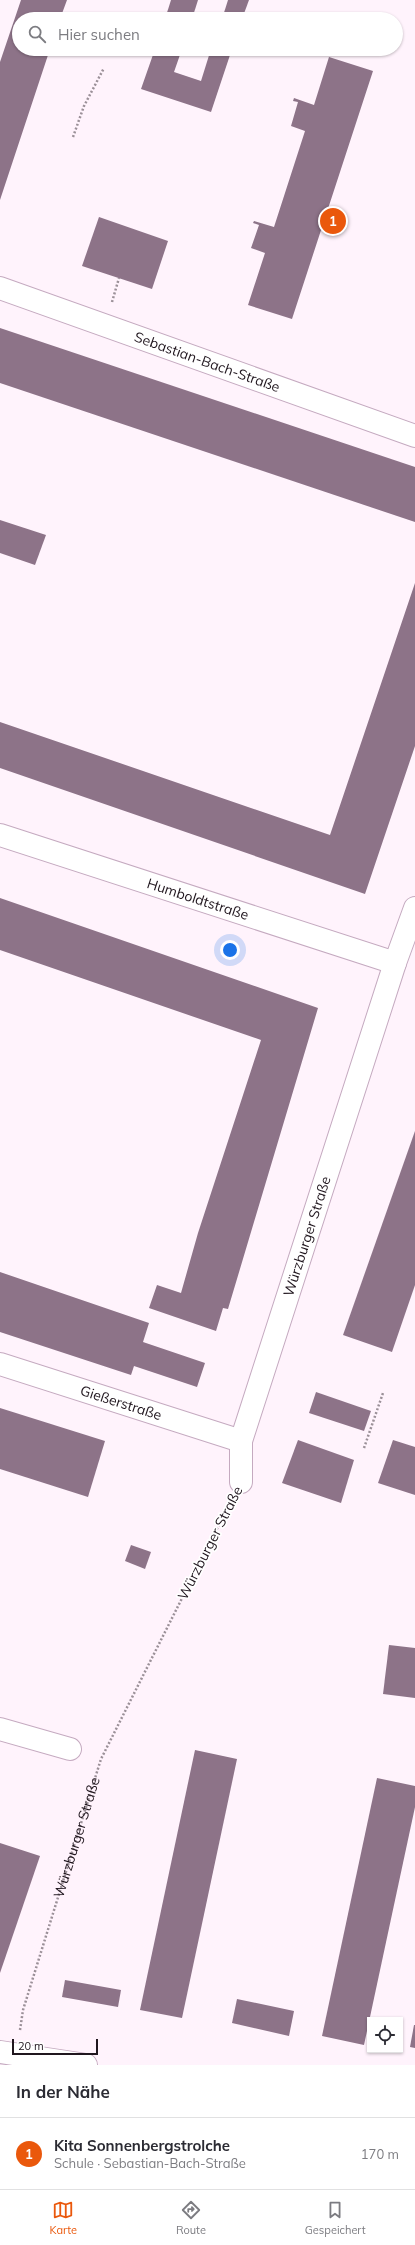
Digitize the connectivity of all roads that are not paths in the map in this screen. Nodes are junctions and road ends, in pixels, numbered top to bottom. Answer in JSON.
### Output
{"nodes":[{"id":1,"x":0,"y":288,"type":"edge"},
{"id":2,"x":415,"y":436,"type":"edge"},
{"id":3,"x":0,"y":835,"type":"edge"},
{"id":4,"x":415,"y":908,"type":"edge"},
{"id":5,"x":395,"y":963,"type":"junction"},
{"id":6,"x":0,"y":1364,"type":"edge"},
{"id":7,"x":242,"y":1441,"type":"junction"},
{"id":8,"x":241,"y":1482,"type":"road end"},
{"id":9,"x":0,"y":1729,"type":"edge"},
{"id":10,"x":70,"y":1749,"type":"dead end"},
{"id":11,"x":8,"y":2053,"type":"edge"},
{"id":12,"x":86,"y":2065,"type":"edge"}],
"edges":[{"from":1,"to":2,"type":"street","name":"Sebastian-Bach-Straße"},
{"from":3,"to":5,"type":"street","name":"Humboldtstraße"},
{"from":4,"to":5,"type":"street","name":"Würzburger Straße"},
{"from":5,"to":7,"type":"street","name":"Würzburger Straße"},
{"from":6,"to":7,"type":"street","name":"Gießerstraße"},
{"from":7,"to":8,"type":"street","name":"Würzburger Straße"},
{"from":9,"to":10,"type":"street"},
{"from":11,"to":12,"type":"street"}]}
